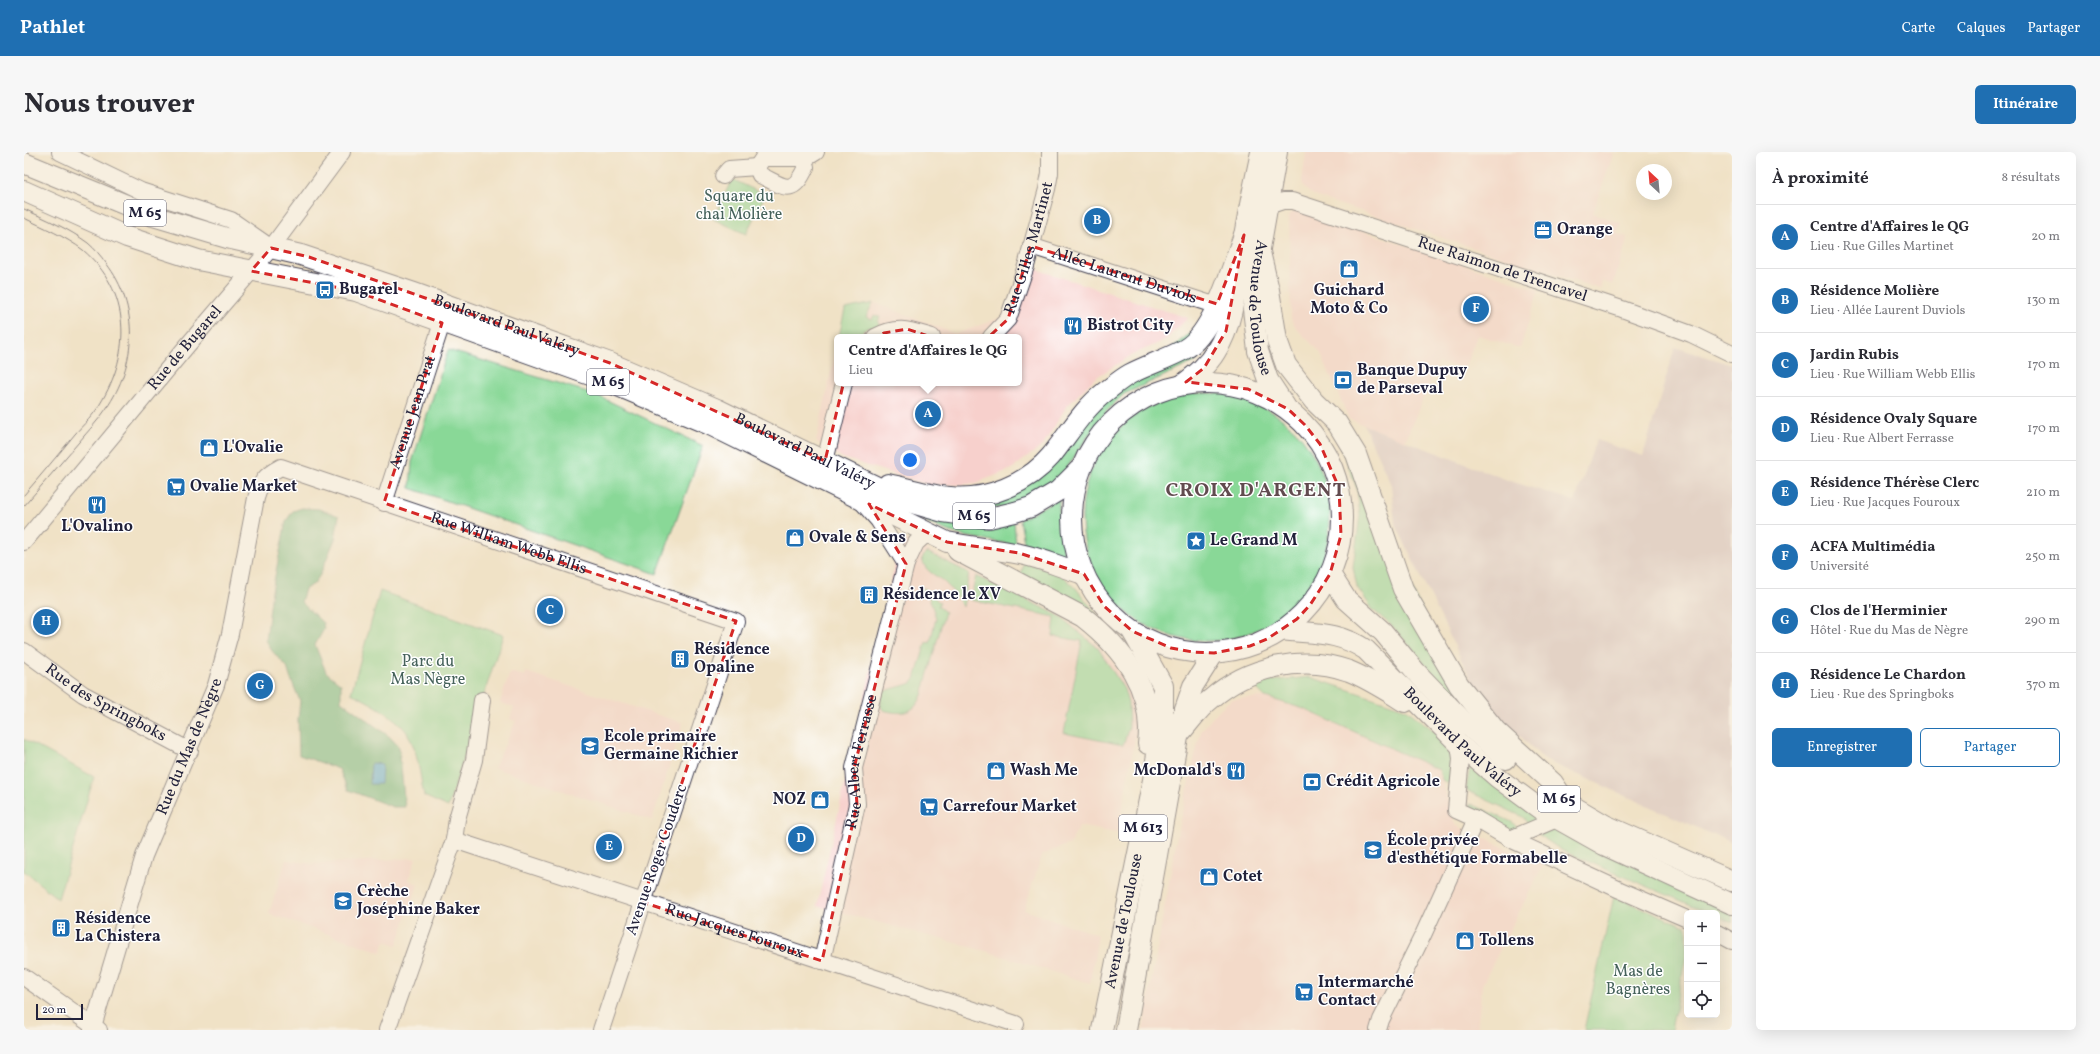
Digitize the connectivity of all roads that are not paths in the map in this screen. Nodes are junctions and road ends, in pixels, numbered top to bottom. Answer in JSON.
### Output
{"nodes":[{"id":1,"x":342,"y":152,"type":"edge"},
{"id":2,"x":1050,"y":152,"type":"edge"},
{"id":3,"x":1261,"y":152,"type":"edge"},
{"id":4,"x":1277,"y":152,"type":"edge"},
{"id":5,"x":66,"y":153,"type":"edge"},
{"id":6,"x":810,"y":156,"type":"edge"},
{"id":7,"x":24,"y":162,"type":"edge"},
{"id":8,"x":757,"y":167,"type":"junction"},
{"id":9,"x":723,"y":176,"type":"dead end"},
{"id":10,"x":24,"y":191,"type":"edge"},
{"id":11,"x":1268,"y":206,"type":"junction"},
{"id":12,"x":1244,"y":235,"type":"junction"},
{"id":13,"x":1031,"y":246,"type":"junction"},
{"id":14,"x":271,"y":248,"type":"junction"},
{"id":15,"x":1260,"y":252,"type":"junction"},
{"id":16,"x":251,"y":271,"type":"junction"},
{"id":17,"x":1217,"y":304,"type":"junction"},
{"id":18,"x":442,"y":323,"type":"junction"},
{"id":19,"x":882,"y":334,"type":"edge"},
{"id":20,"x":923,"y":334,"type":"edge"},
{"id":21,"x":994,"y":334,"type":"edge"},
{"id":22,"x":1732,"y":354,"type":"edge"},
{"id":23,"x":843,"y":386,"type":"edge"},
{"id":24,"x":1181,"y":386,"type":"junction"},
{"id":25,"x":1288,"y":409,"type":"junction"},
{"id":26,"x":825,"y":461,"type":"junction"},
{"id":27,"x":281,"y":467,"type":"joint"},
{"id":28,"x":1079,"y":470,"type":"junction"},
{"id":29,"x":861,"y":478,"type":"junction"},
{"id":30,"x":861,"y":501,"type":"junction"},
{"id":31,"x":384,"y":503,"type":"junction"},
{"id":32,"x":927,"y":533,"type":"junction"},
{"id":33,"x":24,"y":542,"type":"edge"},
{"id":34,"x":947,"y":542,"type":"junction"},
{"id":35,"x":906,"y":564,"type":"junction"},
{"id":36,"x":1084,"y":574,"type":"junction"},
{"id":37,"x":1330,"y":574,"type":"junction"},
{"id":38,"x":736,"y":621,"type":"joint"},
{"id":39,"x":1282,"y":630,"type":"junction"},
{"id":40,"x":1132,"y":631,"type":"junction"},
{"id":41,"x":24,"y":651,"type":"edge"},
{"id":42,"x":1214,"y":653,"type":"junction"},
{"id":43,"x":482,"y":700,"type":"dead end"},
{"id":44,"x":1423,"y":707,"type":"junction"},
{"id":45,"x":1180,"y":733,"type":"junction"},
{"id":46,"x":1459,"y":744,"type":"junction"},
{"id":47,"x":190,"y":751,"type":"junction"},
{"id":48,"x":1153,"y":780,"type":"junction"},
{"id":49,"x":1562,"y":812,"type":"junction"},
{"id":50,"x":1476,"y":819,"type":"junction"},
{"id":51,"x":1510,"y":839,"type":"junction"},
{"id":52,"x":454,"y":840,"type":"junction"},
{"id":53,"x":1732,"y":881,"type":"edge"},
{"id":54,"x":642,"y":902,"type":"junction"},
{"id":55,"x":1732,"y":904,"type":"edge"},
{"id":56,"x":1684,"y":918,"type":"edge"},
{"id":57,"x":1720,"y":935,"type":"edge"},
{"id":58,"x":1732,"y":941,"type":"edge"},
{"id":59,"x":822,"y":961,"type":"junction"},
{"id":60,"x":24,"y":977,"type":"edge"},
{"id":61,"x":1016,"y":1024,"type":"dead end"},
{"id":62,"x":95,"y":1029,"type":"edge"},
{"id":63,"x":387,"y":1030,"type":"edge"},
{"id":64,"x":601,"y":1030,"type":"edge"},
{"id":65,"x":1102,"y":1030,"type":"edge"},
{"id":66,"x":1126,"y":1030,"type":"edge"},
{"id":67,"x":1378,"y":1030,"type":"edge"}],
"edges":[{"from":1,"to":14,"type":"street","name":"Rue de Bugarel"},
{"from":2,"to":13,"type":"street","name":"Rue Gilles Martinet"},
{"from":3,"to":12,"type":"main road","name":"Avenue de Toulouse"},
{"from":4,"to":11,"type":"main road","name":"Avenue de Toulouse"},
{"from":5,"to":14,"type":"street","name":"Boulevard Paul Valéry"},
{"from":6,"to":8,"type":"street"},
{"from":6,"to":8,"type":"street"},
{"from":7,"to":14,"type":"main road","number":"M 65"},
{"from":8,"to":9,"type":"street"},
{"from":10,"to":16,"type":"main road","number":"M 65"},
{"from":11,"to":15,"type":"main road","name":"Avenue de Toulouse"},
{"from":11,"to":22,"type":"street","name":"Rue Raimon de Trencavel"},
{"from":12,"to":17,"type":"main road"},
{"from":12,"to":24,"type":"main road","name":"Avenue de Toulouse"},
{"from":13,"to":17,"type":"street","name":"Allée Laurent Duviols"},
{"from":13,"to":21,"type":"street","name":"Rue Gilles Martinet"},
{"from":14,"to":16,"type":"street","name":"Rue de Bugarel"},
{"from":14,"to":26,"type":"main road","name":"Boulevard Paul Valéry","number":"M 65"},
{"from":15,"to":25,"type":"main road","name":"Avenue de Toulouse"},
{"from":15,"to":49,"type":"main road"},
{"from":16,"to":18,"type":"main road","name":"Boulevard Paul Valéry","number":"M 65"},
{"from":16,"to":33,"type":"street","name":"Rue de Bugarel"},
{"from":17,"to":29,"type":"main road"},
{"from":18,"to":30,"type":"main road","name":"Boulevard Paul Valéry","number":"M 65"},
{"from":18,"to":31,"type":"street","name":"Avenue Jean Prat"},
{"from":19,"to":20,"type":"street"},
{"from":23,"to":26,"type":"street"},
{"from":24,"to":25,"type":"main road"},
{"from":24,"to":28,"type":"main road"},
{"from":25,"to":37,"type":"main road"},
{"from":26,"to":29,"type":"main road","name":"Boulevard Paul Valéry","number":"M 65"},
{"from":27,"to":31,"type":"street","name":"Rue William Webb Ellis"},
{"from":27,"to":47,"type":"street","name":"Rue du Mas de Nègre"},
{"from":28,"to":29,"type":"main road","name":"Boulevard Paul Valéry","number":"M 65"},
{"from":28,"to":36,"type":"main road"},
{"from":30,"to":32,"type":"main road","name":"Boulevard Paul Valéry","number":"M 65"},
{"from":30,"to":35,"type":"street"},
{"from":31,"to":38,"type":"street","name":"Rue William Webb Ellis"},
{"from":32,"to":34,"type":"main road","name":"Boulevard Paul Valéry","number":"M 65"},
{"from":32,"to":35,"type":"street","name":"Rue Albert Ferrasse"},
{"from":34,"to":36,"type":"main road","name":"Boulevard Paul Valéry","number":"M 65"},
{"from":34,"to":48,"type":"main road","number":"M 613"},
{"from":35,"to":59,"type":"street","name":"Rue Albert Ferrasse"},
{"from":36,"to":40,"type":"main road"},
{"from":37,"to":39,"type":"main road"},
{"from":37,"to":49,"type":"main road","name":"Boulevard Paul Valéry","number":"M 65"},
{"from":38,"to":54,"type":"street","name":"Avenue Roger Couderc"},
{"from":39,"to":42,"type":"main road"},
{"from":39,"to":44,"type":"main road","name":"Boulevard Paul Valéry","number":"M 65"},
{"from":40,"to":42,"type":"main road"},
{"from":40,"to":48,"type":"main road","name":"Avenue de Toulouse","number":"M 613"},
{"from":41,"to":47,"type":"street","name":"Rue des Springboks"},
{"from":42,"to":45,"type":"main road","name":"Avenue de Toulouse","number":"M 613"},
{"from":43,"to":52,"type":"street"},
{"from":44,"to":45,"type":"main road"},
{"from":44,"to":46,"type":"main road","name":"Boulevard Paul Valéry","number":"M 65"},
{"from":45,"to":66,"type":"main road","name":"Avenue de Toulouse","number":"M 613"},
{"from":46,"to":49,"type":"main road","name":"Boulevard Paul Valéry","number":"M 65"},
{"from":46,"to":50,"type":"street"},
{"from":47,"to":62,"type":"street","name":"Rue du Mas de Nègre"},
{"from":48,"to":65,"type":"main road","name":"Avenue de Toulouse","number":"M 613"},
{"from":49,"to":51,"type":"street"},
{"from":49,"to":53,"type":"main road","name":"Boulevard Paul Valéry","number":"M 65"},
{"from":49,"to":55,"type":"main road","name":"Boulevard Paul Valéry","number":"M 65"},
{"from":50,"to":51,"type":"street"},
{"from":50,"to":67,"type":"street"},
{"from":51,"to":56,"type":"street"},
{"from":52,"to":54,"type":"street","name":"Rue Jacques Fouroux"},
{"from":52,"to":63,"type":"street"},
{"from":54,"to":59,"type":"street","name":"Rue Jacques Fouroux"},
{"from":54,"to":64,"type":"street","name":"Avenue Roger Couderc"},
{"from":57,"to":58,"type":"street"},
{"from":59,"to":61,"type":"street","name":"Rue Jacques Fouroux"},
{"from":60,"to":62,"type":"street"}]}
